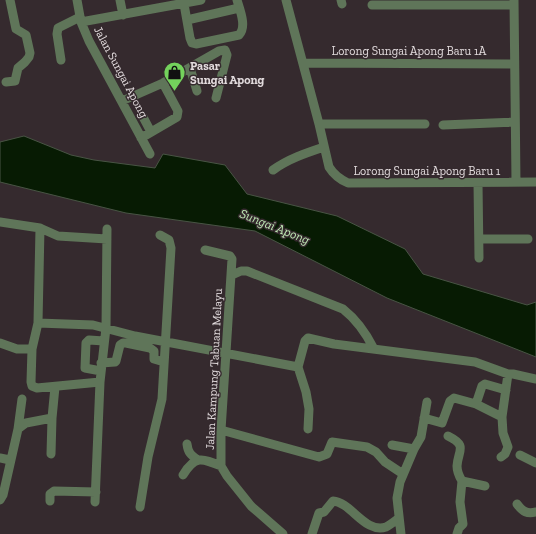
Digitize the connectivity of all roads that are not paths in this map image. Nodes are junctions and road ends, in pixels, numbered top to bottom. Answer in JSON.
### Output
{"nodes":[{"id":1,"x":10,"y":0,"type":"edge"},
{"id":2,"x":76,"y":0,"type":"edge"},
{"id":3,"x":120,"y":0,"type":"edge"},
{"id":4,"x":201,"y":0,"type":"edge"},
{"id":5,"x":286,"y":0,"type":"edge"},
{"id":6,"x":514,"y":3,"type":"edge"},
{"id":7,"x":154,"y":4,"type":"edge"},
{"id":8,"x":184,"y":4,"type":"junction"},
{"id":9,"x":238,"y":4,"type":"edge"},
{"id":10,"x":372,"y":5,"type":"dead end"},
{"id":11,"x":122,"y":15,"type":"junction"},
{"id":12,"x":81,"y":20,"type":"junction"},
{"id":13,"x":187,"y":20,"type":"junction"},
{"id":14,"x":61,"y":60,"type":"dead end"},
{"id":15,"x":303,"y":63,"type":"junction"},
{"id":16,"x":514,"y":64,"type":"junction"},
{"id":17,"x":190,"y":68,"type":"junction"},
{"id":18,"x":6,"y":82,"type":"dead end"},
{"id":19,"x":163,"y":83,"type":"junction"},
{"id":20,"x":197,"y":92,"type":"dead end"},
{"id":21,"x":216,"y":98,"type":"dead end"},
{"id":22,"x":122,"y":101,"type":"junction"},
{"id":23,"x":143,"y":117,"type":"dead end"},
{"id":24,"x":515,"y":122,"type":"junction"},
{"id":25,"x":319,"y":124,"type":"junction"},
{"id":26,"x":425,"y":124,"type":"dead end"},
{"id":27,"x":442,"y":125,"type":"dead end"},
{"id":28,"x":151,"y":132,"type":"junction"},
{"id":29,"x":141,"y":138,"type":"junction"},
{"id":30,"x":324,"y":147,"type":"junction"},
{"id":31,"x":150,"y":154,"type":"dead end"},
{"id":32,"x":273,"y":170,"type":"dead end"},
{"id":33,"x":516,"y":182,"type":"junction"},
{"id":34,"x":536,"y":182,"type":"edge"},
{"id":35,"x":478,"y":183,"type":"junction"},
{"id":36,"x":0,"y":222,"type":"edge"},
{"id":37,"x":40,"y":228,"type":"junction"},
{"id":38,"x":107,"y":229,"type":"dead end"},
{"id":39,"x":160,"y":235,"type":"dead end"},
{"id":40,"x":107,"y":239,"type":"junction"},
{"id":41,"x":479,"y":239,"type":"junction"},
{"id":42,"x":528,"y":239,"type":"dead end"},
{"id":43,"x":204,"y":250,"type":"dead end"},
{"id":44,"x":479,"y":258,"type":"dead end"},
{"id":45,"x":232,"y":275,"type":"junction"},
{"id":46,"x":38,"y":323,"type":"junction"},
{"id":47,"x":106,"y":328,"type":"junction"},
{"id":48,"x":135,"y":340,"type":"junction"},
{"id":49,"x":104,"y":341,"type":"junction"},
{"id":50,"x":166,"y":341,"type":"junction"},
{"id":51,"x":0,"y":344,"type":"edge"},
{"id":52,"x":32,"y":349,"type":"junction"},
{"id":53,"x":374,"y":349,"type":"junction"},
{"id":54,"x":226,"y":354,"type":"junction"},
{"id":55,"x":164,"y":362,"type":"junction"},
{"id":56,"x":101,"y":367,"type":"junction"},
{"id":57,"x":298,"y":368,"type":"junction"},
{"id":58,"x":508,"y":374,"type":"junction"},
{"id":59,"x":536,"y":379,"type":"edge"},
{"id":60,"x":100,"y":382,"type":"junction"},
{"id":61,"x":55,"y":387,"type":"junction"},
{"id":62,"x":506,"y":390,"type":"junction"},
{"id":63,"x":22,"y":399,"type":"dead end"},
{"id":64,"x":427,"y":402,"type":"dead end"},
{"id":65,"x":476,"y":404,"type":"junction"},
{"id":66,"x":502,"y":417,"type":"junction"},
{"id":67,"x":52,"y":418,"type":"junction"},
{"id":68,"x":424,"y":418,"type":"junction"},
{"id":69,"x":18,"y":429,"type":"junction"},
{"id":70,"x":308,"y":429,"type":"dead end"},
{"id":71,"x":221,"y":430,"type":"junction"},
{"id":72,"x":448,"y":436,"type":"dead end"},
{"id":73,"x":187,"y":444,"type":"dead end"},
{"id":74,"x":392,"y":445,"type":"dead end"},
{"id":75,"x":414,"y":449,"type":"junction"},
{"id":76,"x":51,"y":454,"type":"dead end"},
{"id":77,"x":520,"y":455,"type":"dead end"},
{"id":78,"x":501,"y":456,"type":"dead end"},
{"id":79,"x":0,"y":458,"type":"edge"},
{"id":80,"x":10,"y":460,"type":"junction"},
{"id":81,"x":198,"y":460,"type":"junction"},
{"id":82,"x":536,"y":463,"type":"edge"},
{"id":83,"x":221,"y":466,"type":"junction"},
{"id":84,"x":403,"y":474,"type":"junction"},
{"id":85,"x":184,"y":475,"type":"dead end"},
{"id":86,"x":462,"y":481,"type":"junction"},
{"id":87,"x":485,"y":486,"type":"dead end"},
{"id":88,"x":96,"y":492,"type":"junction"},
{"id":89,"x":0,"y":500,"type":"edge"},
{"id":90,"x":50,"y":501,"type":"dead end"},
{"id":91,"x":96,"y":502,"type":"dead end"},
{"id":92,"x":517,"y":504,"type":"dead end"},
{"id":93,"x":140,"y":508,"type":"dead end"},
{"id":94,"x":536,"y":512,"type":"edge"},
{"id":95,"x":399,"y":518,"type":"junction"},
{"id":96,"x":283,"y":534,"type":"edge"},
{"id":97,"x":312,"y":534,"type":"edge"},
{"id":98,"x":401,"y":534,"type":"edge"},
{"id":99,"x":457,"y":534,"type":"edge"}],
"edges":[{"from":1,"to":18,"type":"street"},
{"from":2,"to":12,"type":"street","name":"Jalan Sungai Apong"},
{"from":3,"to":11,"type":"street"},
{"from":4,"to":8,"type":"street"},
{"from":5,"to":15,"type":"street","name":"Lorong Sungai Apong Baru 1"},
{"from":6,"to":10,"type":"street"},
{"from":6,"to":16,"type":"street"},
{"from":7,"to":8,"type":"street"},
{"from":7,"to":11,"type":"street"},
{"from":8,"to":13,"type":"street"},
{"from":9,"to":13,"type":"street"},
{"from":9,"to":13,"type":"street"},
{"from":11,"to":12,"type":"street"},
{"from":12,"to":14,"type":"street"},
{"from":12,"to":22,"type":"street","name":"Jalan Sungai Apong"},
{"from":15,"to":16,"type":"street","name":"Lorong Sungai Apong Baru 1A"},
{"from":15,"to":25,"type":"street","name":"Lorong Sungai Apong Baru 1"},
{"from":16,"to":24,"type":"street"},
{"from":17,"to":19,"type":"street"},
{"from":17,"to":20,"type":"street"},
{"from":17,"to":21,"type":"street"},
{"from":19,"to":22,"type":"street"},
{"from":19,"to":28,"type":"street"},
{"from":22,"to":29,"type":"street","name":"Jalan Sungai Apong"},
{"from":23,"to":28,"type":"street"},
{"from":24,"to":27,"type":"street"},
{"from":24,"to":33,"type":"street"},
{"from":25,"to":26,"type":"street"},
{"from":25,"to":30,"type":"street","name":"Lorong Sungai Apong Baru 1"},
{"from":28,"to":29,"type":"street"},
{"from":29,"to":31,"type":"street","name":"Jalan Sungai Apong"},
{"from":30,"to":32,"type":"street"},
{"from":30,"to":35,"type":"street","name":"Lorong Sungai Apong Baru 1"},
{"from":33,"to":34,"type":"street","name":"Lorong Sungai Apong Baru 1"},
{"from":33,"to":35,"type":"street","name":"Lorong Sungai Apong Baru 1"},
{"from":35,"to":41,"type":"street"},
{"from":36,"to":37,"type":"street"},
{"from":37,"to":40,"type":"street"},
{"from":37,"to":46,"type":"street"},
{"from":38,"to":40,"type":"street"},
{"from":39,"to":50,"type":"street"},
{"from":40,"to":47,"type":"street"},
{"from":41,"to":42,"type":"street"},
{"from":41,"to":44,"type":"street"},
{"from":43,"to":45,"type":"street","name":"Jalan Kampung Tabuan Melayu"},
{"from":45,"to":53,"type":"street"},
{"from":45,"to":54,"type":"street","name":"Jalan Kampung Tabuan Melayu"},
{"from":46,"to":47,"type":"street"},
{"from":46,"to":52,"type":"street"},
{"from":47,"to":48,"type":"street"},
{"from":47,"to":49,"type":"street"},
{"from":48,"to":50,"type":"street"},
{"from":48,"to":55,"type":"street"},
{"from":48,"to":56,"type":"street"},
{"from":49,"to":56,"type":"street"},
{"from":49,"to":56,"type":"street"},
{"from":50,"to":54,"type":"street"},
{"from":50,"to":55,"type":"street"},
{"from":51,"to":52,"type":"street"},
{"from":52,"to":61,"type":"street"},
{"from":53,"to":57,"type":"street"},
{"from":53,"to":58,"type":"street"},
{"from":54,"to":57,"type":"street"},
{"from":54,"to":71,"type":"street","name":"Jalan Kampung Tabuan Melayu"},
{"from":55,"to":93,"type":"street"},
{"from":56,"to":60,"type":"street"},
{"from":57,"to":70,"type":"street"},
{"from":58,"to":59,"type":"street"},
{"from":58,"to":62,"type":"street"},
{"from":60,"to":61,"type":"street"},
{"from":60,"to":88,"type":"street"},
{"from":61,"to":67,"type":"street"},
{"from":62,"to":65,"type":"street"},
{"from":62,"to":66,"type":"street"},
{"from":63,"to":69,"type":"street"},
{"from":64,"to":68,"type":"street"},
{"from":65,"to":66,"type":"street"},
{"from":65,"to":68,"type":"street"},
{"from":66,"to":78,"type":"street"},
{"from":67,"to":69,"type":"street"},
{"from":67,"to":76,"type":"street"},
{"from":68,"to":75,"type":"street"},
{"from":69,"to":80,"type":"street"},
{"from":71,"to":83,"type":"street","name":"Jalan Kampung Tabuan Melayu"},
{"from":71,"to":84,"type":"street"},
{"from":72,"to":86,"type":"street"},
{"from":73,"to":81,"type":"street"},
{"from":74,"to":75,"type":"street"},
{"from":75,"to":84,"type":"street"},
{"from":77,"to":82,"type":"street"},
{"from":79,"to":80,"type":"street"},
{"from":80,"to":89,"type":"street"},
{"from":81,"to":83,"type":"street"},
{"from":81,"to":85,"type":"street"},
{"from":83,"to":96,"type":"street","name":"Jalan Kampung Tabuan Melayu"},
{"from":84,"to":95,"type":"street"},
{"from":86,"to":87,"type":"street"},
{"from":86,"to":99,"type":"street"},
{"from":88,"to":90,"type":"street"},
{"from":88,"to":91,"type":"street"},
{"from":92,"to":94,"type":"street"},
{"from":95,"to":97,"type":"street"},
{"from":95,"to":98,"type":"street"}]}
